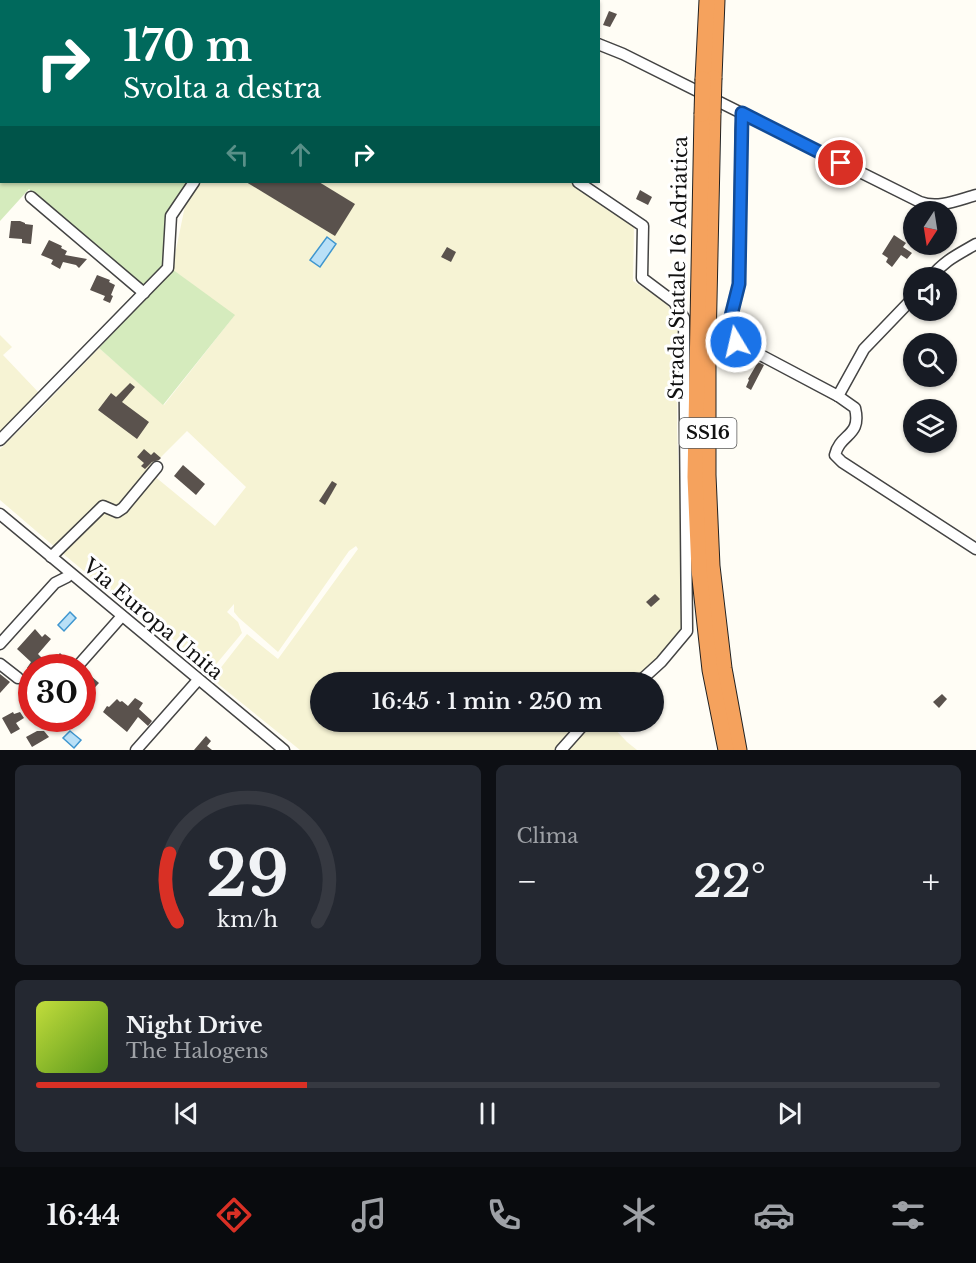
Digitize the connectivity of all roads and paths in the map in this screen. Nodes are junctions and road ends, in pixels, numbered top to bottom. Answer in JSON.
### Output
{"nodes":[{"id":1,"x":706,"y":0,"type":"edge"},
{"id":2,"x":717,"y":0,"type":"edge"},
{"id":3,"x":600,"y":45,"type":"edge"},
{"id":4,"x":709,"y":79,"type":"junction"},
{"id":5,"x":742,"y":113,"type":"junction"},
{"id":6,"x":707,"y":114,"type":"junction"},
{"id":7,"x":193,"y":183,"type":"edge"},
{"id":8,"x":579,"y":183,"type":"edge"},
{"id":9,"x":976,"y":195,"type":"edge"},
{"id":10,"x":31,"y":197,"type":"dead end"},
{"id":11,"x":976,"y":244,"type":"edge"},
{"id":12,"x":939,"y":267,"type":"edge"},
{"id":13,"x":144,"y":293,"type":"junction"},
{"id":14,"x":903,"y":309,"type":"edge"},
{"id":15,"x":838,"y":396,"type":"junction"},
{"id":16,"x":0,"y":440,"type":"edge"},
{"id":17,"x":157,"y":467,"type":"dead end"},
{"id":18,"x":0,"y":514,"type":"edge"},
{"id":19,"x":976,"y":549,"type":"edge"},
{"id":20,"x":51,"y":557,"type":"junction"},
{"id":21,"x":70,"y":573,"type":"junction"},
{"id":22,"x":122,"y":616,"type":"junction"},
{"id":23,"x":0,"y":644,"type":"edge"},
{"id":24,"x":88,"y":654,"type":"edge"},
{"id":25,"x":0,"y":664,"type":"edge"},
{"id":26,"x":650,"y":672,"type":"edge"},
{"id":27,"x":18,"y":678,"type":"dead end"},
{"id":28,"x":198,"y":680,"type":"junction"},
{"id":29,"x":577,"y":732,"type":"edge"},
{"id":30,"x":136,"y":750,"type":"edge"},
{"id":31,"x":284,"y":750,"type":"edge"},
{"id":32,"x":561,"y":750,"type":"edge"},
{"id":33,"x":726,"y":750,"type":"edge"},
{"id":34,"x":739,"y":750,"type":"edge"}],
"edges":[{"from":1,"to":4,"type":"highway","name":"Strada Statale 16 Adriatica","number":"SS16"},
{"from":2,"to":4,"type":"highway","name":"Strada Statale 16 Adriatica","number":"SS16"},
{"from":3,"to":5,"type":"street"},
{"from":4,"to":6,"type":"highway","name":"Strada Statale 16 Adriatica","number":"SS16","bridge":true},
{"from":5,"to":9,"type":"street"},
{"from":5,"to":15,"type":"street"},
{"from":6,"to":33,"type":"highway","name":"Strada Statale 16 Adriatica","number":"SS16"},
{"from":6,"to":34,"type":"highway","name":"Strada Statale 16 Adriatica","number":"SS16"},
{"from":7,"to":13,"type":"street"},
{"from":8,"to":26,"type":"street"},
{"from":10,"to":13,"type":"street"},
{"from":11,"to":12,"type":"street"},
{"from":13,"to":16,"type":"street"},
{"from":14,"to":15,"type":"street"},
{"from":15,"to":19,"type":"street"},
{"from":17,"to":20,"type":"street"},
{"from":18,"to":20,"type":"street","name":"Via Europa Unita"},
{"from":20,"to":21,"type":"street","name":"Via Europa Unita"},
{"from":21,"to":22,"type":"street","name":"Via Europa Unita"},
{"from":21,"to":23,"type":"street"},
{"from":22,"to":24,"type":"street"},
{"from":22,"to":28,"type":"street","name":"Via Europa Unita"},
{"from":25,"to":27,"type":"street"},
{"from":28,"to":30,"type":"street"},
{"from":28,"to":31,"type":"street","name":"Via Europa Unita"},
{"from":29,"to":32,"type":"street"}]}
